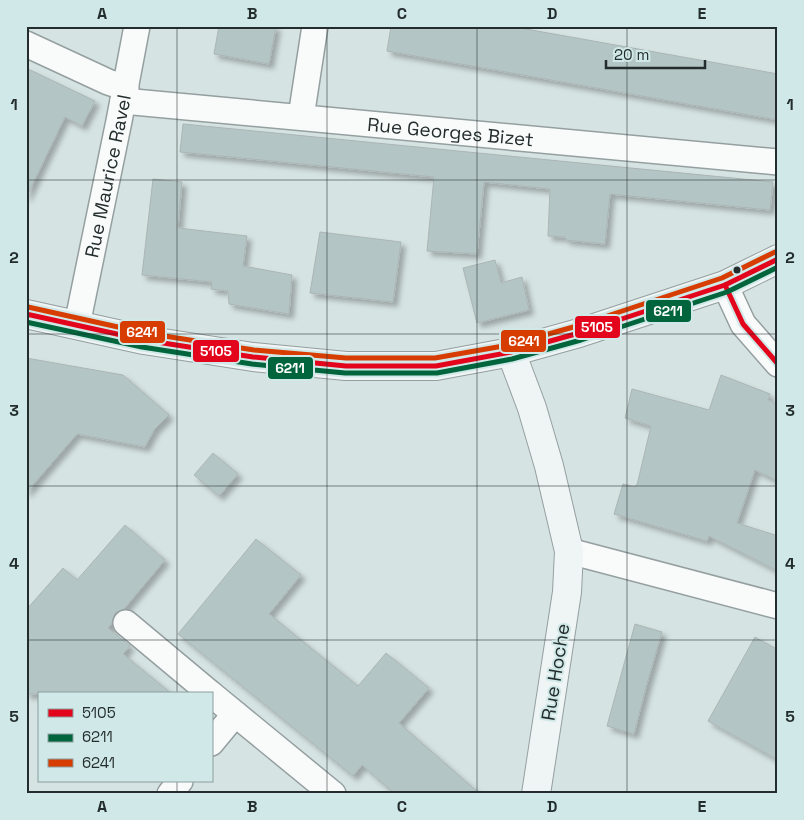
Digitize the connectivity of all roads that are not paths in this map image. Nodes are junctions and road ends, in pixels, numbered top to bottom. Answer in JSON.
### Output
{"nodes":[{"id":1,"x":137,"y":26,"type":"edge"},
{"id":2,"x":315,"y":26,"type":"edge"},
{"id":3,"x":26,"y":44,"type":"edge"},
{"id":4,"x":125,"y":94,"type":"junction"},
{"id":5,"x":301,"y":117,"type":"junction"},
{"id":6,"x":778,"y":162,"type":"edge"},
{"id":7,"x":778,"y":259,"type":"edge"},
{"id":8,"x":778,"y":274,"type":"edge"},
{"id":9,"x":724,"y":285,"type":"junction"},
{"id":10,"x":26,"y":314,"type":"edge"},
{"id":11,"x":77,"y":324,"type":"junction"},
{"id":12,"x":511,"y":352,"type":"junction"},
{"id":13,"x":778,"y":364,"type":"edge"},
{"id":14,"x":569,"y":551,"type":"junction"},
{"id":15,"x":778,"y":606,"type":"edge"},
{"id":16,"x":126,"y":623,"type":"dead end"},
{"id":17,"x":209,"y":692,"type":"edge"},
{"id":18,"x":212,"y":695,"type":"edge"},
{"id":19,"x":235,"y":714,"type":"junction"},
{"id":20,"x":212,"y":742,"type":"edge"},
{"id":21,"x":179,"y":782,"type":"edge"},
{"id":22,"x":170,"y":794,"type":"edge"},
{"id":23,"x":332,"y":794,"type":"edge"},
{"id":24,"x":536,"y":794,"type":"edge"}],
"edges":[{"from":1,"to":4,"type":"street","name":"Rue Maurice Ravel"},
{"from":2,"to":5,"type":"street"},
{"from":3,"to":4,"type":"street","name":"Rue Georges Bizet"},
{"from":4,"to":5,"type":"street","name":"Rue Georges Bizet"},
{"from":4,"to":11,"type":"street","name":"Rue Maurice Ravel"},
{"from":5,"to":6,"type":"street","name":"Rue Georges Bizet"},
{"from":7,"to":9,"type":"street"},
{"from":8,"to":9,"type":"street"},
{"from":9,"to":12,"type":"street"},
{"from":9,"to":13,"type":"street"},
{"from":10,"to":11,"type":"street"},
{"from":11,"to":12,"type":"street"},
{"from":12,"to":14,"type":"street","name":"Rue Hoche"},
{"from":14,"to":15,"type":"street"},
{"from":14,"to":24,"type":"street","name":"Rue Hoche"},
{"from":16,"to":17,"type":"street"},
{"from":18,"to":19,"type":"street"},
{"from":19,"to":20,"type":"street"},
{"from":19,"to":23,"type":"street"},
{"from":21,"to":22,"type":"street"}]}
